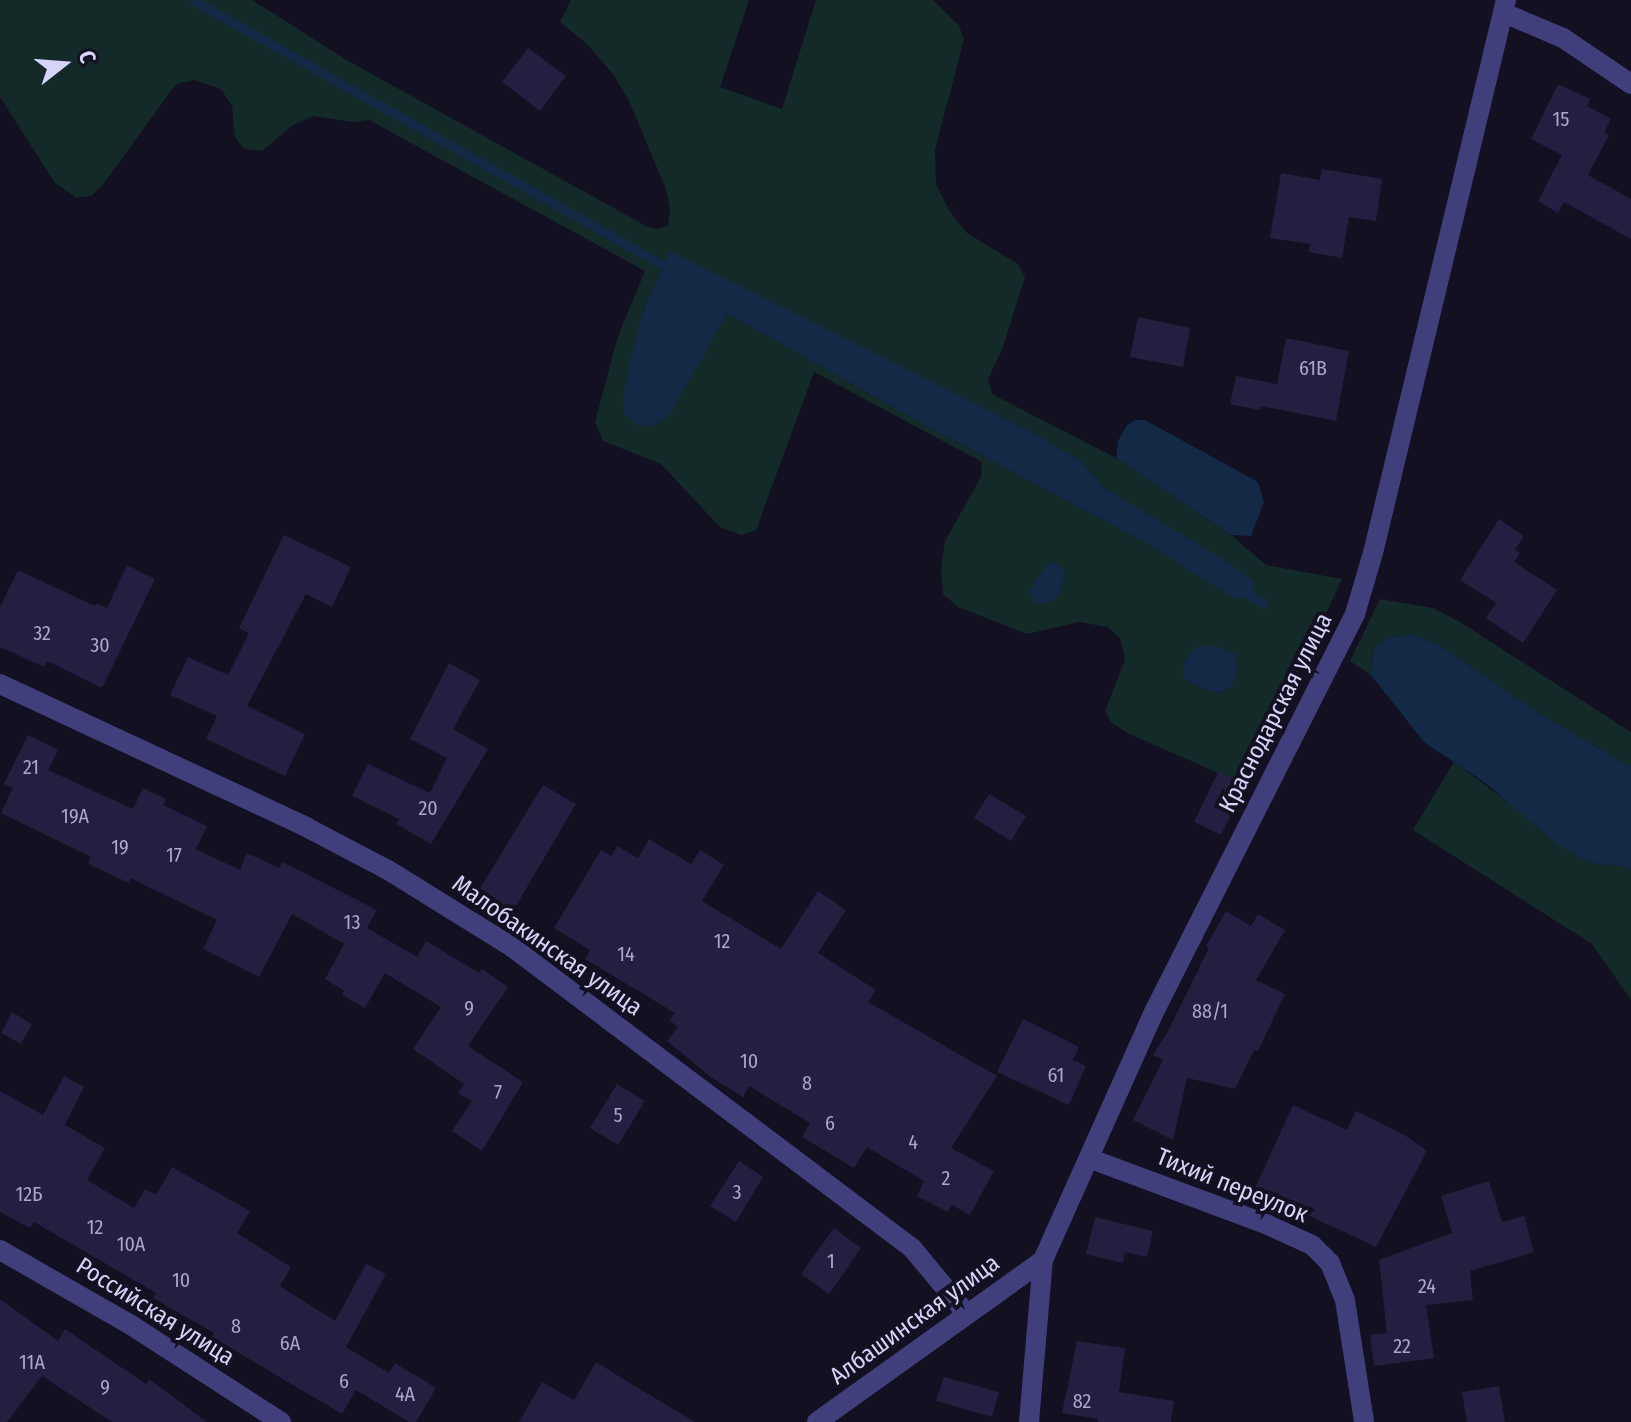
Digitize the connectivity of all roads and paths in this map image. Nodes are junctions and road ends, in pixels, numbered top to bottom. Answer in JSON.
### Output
{"nodes":[{"id":1,"x":1505,"y":6,"type":"edge"},
{"id":2,"x":1631,"y":84,"type":"edge"},
{"id":3,"x":0,"y":684,"type":"edge"},
{"id":4,"x":1091,"y":1159,"type":"junction"},
{"id":5,"x":0,"y":1250,"type":"edge"},
{"id":6,"x":1043,"y":1260,"type":"junction"},
{"id":7,"x":966,"y":1313,"type":"junction"},
{"id":8,"x":281,"y":1422,"type":"edge"},
{"id":9,"x":817,"y":1422,"type":"edge"},
{"id":10,"x":1029,"y":1422,"type":"edge"},
{"id":11,"x":1364,"y":1422,"type":"edge"}],
"edges":[{"from":1,"to":2,"type":"street"},
{"from":1,"to":4,"type":"street","name":"Краснодарская улица"},
{"from":3,"to":7,"type":"street","name":"Малобакинская улица"},
{"from":4,"to":6,"type":"street","name":"Краснодарская улица"},
{"from":4,"to":11,"type":"street","name":"Тихий переулок"},
{"from":5,"to":8,"type":"street","name":"Российская улица"},
{"from":6,"to":7,"type":"street","name":"Албашинская улица"},
{"from":6,"to":10,"type":"street","name":"Краснодарская улица"},
{"from":7,"to":9,"type":"street","name":"Албашинская улица"}]}
